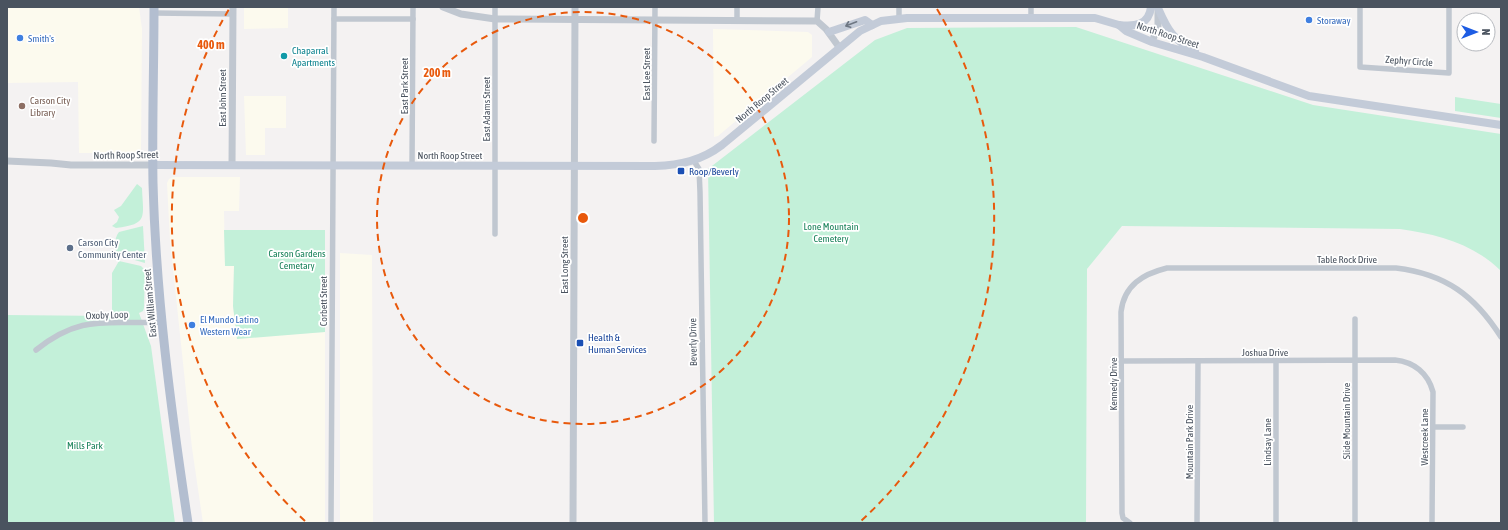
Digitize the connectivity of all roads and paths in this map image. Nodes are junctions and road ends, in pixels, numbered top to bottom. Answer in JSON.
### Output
{"nodes":[{"id":1,"x":334,"y":7,"type":"edge"},
{"id":2,"x":413,"y":7,"type":"edge"},
{"id":3,"x":443,"y":7,"type":"edge"},
{"id":4,"x":495,"y":7,"type":"edge"},
{"id":5,"x":575,"y":7,"type":"edge"},
{"id":6,"x":655,"y":7,"type":"edge"},
{"id":7,"x":737,"y":7,"type":"edge"},
{"id":8,"x":818,"y":7,"type":"edge"},
{"id":9,"x":899,"y":7,"type":"edge"},
{"id":10,"x":1031,"y":7,"type":"edge"},
{"id":11,"x":1156,"y":7,"type":"edge"},
{"id":12,"x":1360,"y":7,"type":"edge"},
{"id":13,"x":1449,"y":7,"type":"edge"},
{"id":14,"x":154,"y":10,"type":"edge"},
{"id":15,"x":233,"y":10,"type":"edge"},
{"id":16,"x":1031,"y":17,"type":"junction"},
{"id":17,"x":334,"y":19,"type":"junction"},
{"id":18,"x":413,"y":19,"type":"junction"},
{"id":19,"x":495,"y":19,"type":"junction"},
{"id":20,"x":899,"y":19,"type":"junction"},
{"id":21,"x":575,"y":20,"type":"junction"},
{"id":22,"x":655,"y":20,"type":"junction"},
{"id":23,"x":737,"y":20,"type":"junction"},
{"id":24,"x":818,"y":21,"type":"junction"},
{"id":25,"x":872,"y":24,"type":"junction"},
{"id":26,"x":1119,"y":25,"type":"junction"},
{"id":27,"x":828,"y":32,"type":"junction"},
{"id":28,"x":1152,"y":42,"type":"junction"},
{"id":29,"x":839,"y":47,"type":"junction"},
{"id":30,"x":1203,"y":57,"type":"junction"},
{"id":31,"x":1501,"y":125,"type":"edge"},
{"id":32,"x":654,"y":142,"type":"dead end"},
{"id":33,"x":7,"y":161,"type":"edge"},
{"id":34,"x":694,"y":161,"type":"junction"},
{"id":35,"x":153,"y":165,"type":"junction"},
{"id":36,"x":232,"y":165,"type":"junction"},
{"id":37,"x":495,"y":165,"type":"junction"},
{"id":38,"x":575,"y":165,"type":"junction"},
{"id":39,"x":334,"y":166,"type":"junction"},
{"id":40,"x":412,"y":166,"type":"junction"},
{"id":41,"x":495,"y":234,"type":"dead end"},
{"id":42,"x":1167,"y":268,"type":"joint"},
{"id":43,"x":1355,"y":319,"type":"dead end"},
{"id":44,"x":162,"y":322,"type":"junction"},
{"id":45,"x":1501,"y":337,"type":"edge"},
{"id":46,"x":36,"y":350,"type":"dead end"},
{"id":47,"x":1122,"y":361,"type":"junction"},
{"id":48,"x":1198,"y":361,"type":"junction"},
{"id":49,"x":1276,"y":361,"type":"junction"},
{"id":50,"x":1355,"y":361,"type":"junction"},
{"id":51,"x":1408,"y":363,"type":"joint"},
{"id":52,"x":1433,"y":427,"type":"junction"},
{"id":53,"x":1463,"y":427,"type":"dead end"},
{"id":54,"x":188,"y":523,"type":"edge"},
{"id":55,"x":331,"y":523,"type":"edge"},
{"id":56,"x":573,"y":523,"type":"edge"},
{"id":57,"x":705,"y":523,"type":"edge"},
{"id":58,"x":1130,"y":523,"type":"edge"},
{"id":59,"x":1197,"y":523,"type":"edge"},
{"id":60,"x":1276,"y":523,"type":"edge"},
{"id":61,"x":1355,"y":523,"type":"edge"},
{"id":62,"x":1432,"y":523,"type":"edge"}],
"edges":[{"from":1,"to":17,"type":"street","name":"Corbett Street"},
{"from":2,"to":18,"type":"street","name":"East Park Street"},
{"from":3,"to":19,"type":"street"},
{"from":4,"to":19,"type":"street","name":"East Adams Street"},
{"from":5,"to":21,"type":"street","name":"East Long Street"},
{"from":6,"to":22,"type":"street","name":"East Lee Street"},
{"from":7,"to":23,"type":"street"},
{"from":8,"to":24,"type":"street"},
{"from":9,"to":20,"type":"street"},
{"from":10,"to":16,"type":"street"},
{"from":11,"to":26,"type":"main road"},
{"from":11,"to":28,"type":"street"},
{"from":11,"to":30,"type":"main road"},
{"from":12,"to":13,"type":"street","name":"Zephyr Circle"},
{"from":14,"to":15,"type":"street"},
{"from":14,"to":35,"type":"main road","name":"East William Street"},
{"from":15,"to":36,"type":"street","name":"East John Street"},
{"from":16,"to":20,"type":"main road","name":"North Roop Street"},
{"from":16,"to":26,"type":"main road","name":"North Roop Street"},
{"from":17,"to":18,"type":"street"},
{"from":17,"to":39,"type":"street","name":"Corbett Street"},
{"from":18,"to":40,"type":"street","name":"East Park Street"},
{"from":19,"to":21,"type":"street"},
{"from":19,"to":37,"type":"street","name":"East Adams Street"},
{"from":20,"to":25,"type":"main road","name":"North Roop Street"},
{"from":21,"to":22,"type":"street"},
{"from":21,"to":38,"type":"street","name":"East Long Street"},
{"from":22,"to":23,"type":"street"},
{"from":22,"to":32,"type":"street","name":"East Lee Street"},
{"from":23,"to":24,"type":"street"},
{"from":24,"to":27,"type":"street"},
{"from":25,"to":27,"type":"main road","one_way":true},
{"from":25,"to":29,"type":"main road","name":"North Roop Street"},
{"from":26,"to":28,"type":"main road","name":"North Roop Street"},
{"from":27,"to":29,"type":"street"},
{"from":28,"to":30,"type":"main road","name":"North Roop Street"},
{"from":29,"to":34,"type":"main road","name":"North Roop Street"},
{"from":30,"to":31,"type":"main road","name":"North Roop Street"},
{"from":33,"to":35,"type":"street","name":"North Roop Street"},
{"from":34,"to":38,"type":"main road","name":"North Roop Street"},
{"from":34,"to":57,"type":"street","name":"Beverly Drive"},
{"from":35,"to":36,"type":"main road","name":"North Roop Street"},
{"from":35,"to":44,"type":"main road","name":"East William Street"},
{"from":36,"to":39,"type":"main road","name":"North Roop Street"},
{"from":37,"to":38,"type":"main road","name":"North Roop Street"},
{"from":37,"to":40,"type":"main road","name":"North Roop Street"},
{"from":37,"to":41,"type":"street","name":"East Adams Street"},
{"from":38,"to":56,"type":"street","name":"East Long Street"},
{"from":39,"to":40,"type":"main road","name":"North Roop Street"},
{"from":39,"to":55,"type":"street","name":"Corbett Street"},
{"from":42,"to":45,"type":"street","name":"Table Rock Drive"},
{"from":42,"to":47,"type":"street","name":"Kennedy Drive"},
{"from":43,"to":50,"type":"street","name":"Slide Mountain Drive"},
{"from":44,"to":46,"type":"street","name":"Oxoby Loop"},
{"from":44,"to":54,"type":"main road","name":"East William Street"},
{"from":47,"to":48,"type":"street","name":"Joshua Drive"},
{"from":47,"to":58,"type":"street","name":"Kennedy Drive"},
{"from":48,"to":49,"type":"street","name":"Joshua Drive"},
{"from":48,"to":59,"type":"street","name":"Mountain Park Drive"},
{"from":49,"to":50,"type":"street","name":"Joshua Drive"},
{"from":49,"to":60,"type":"street","name":"Lindsay Lane"},
{"from":50,"to":51,"type":"street","name":"Joshua Drive"},
{"from":50,"to":61,"type":"street","name":"Slide Mountain Drive"},
{"from":51,"to":52,"type":"street","name":"Westcreek Lane"},
{"from":52,"to":53,"type":"street"},
{"from":52,"to":62,"type":"street","name":"Westcreek Lane"}]}
